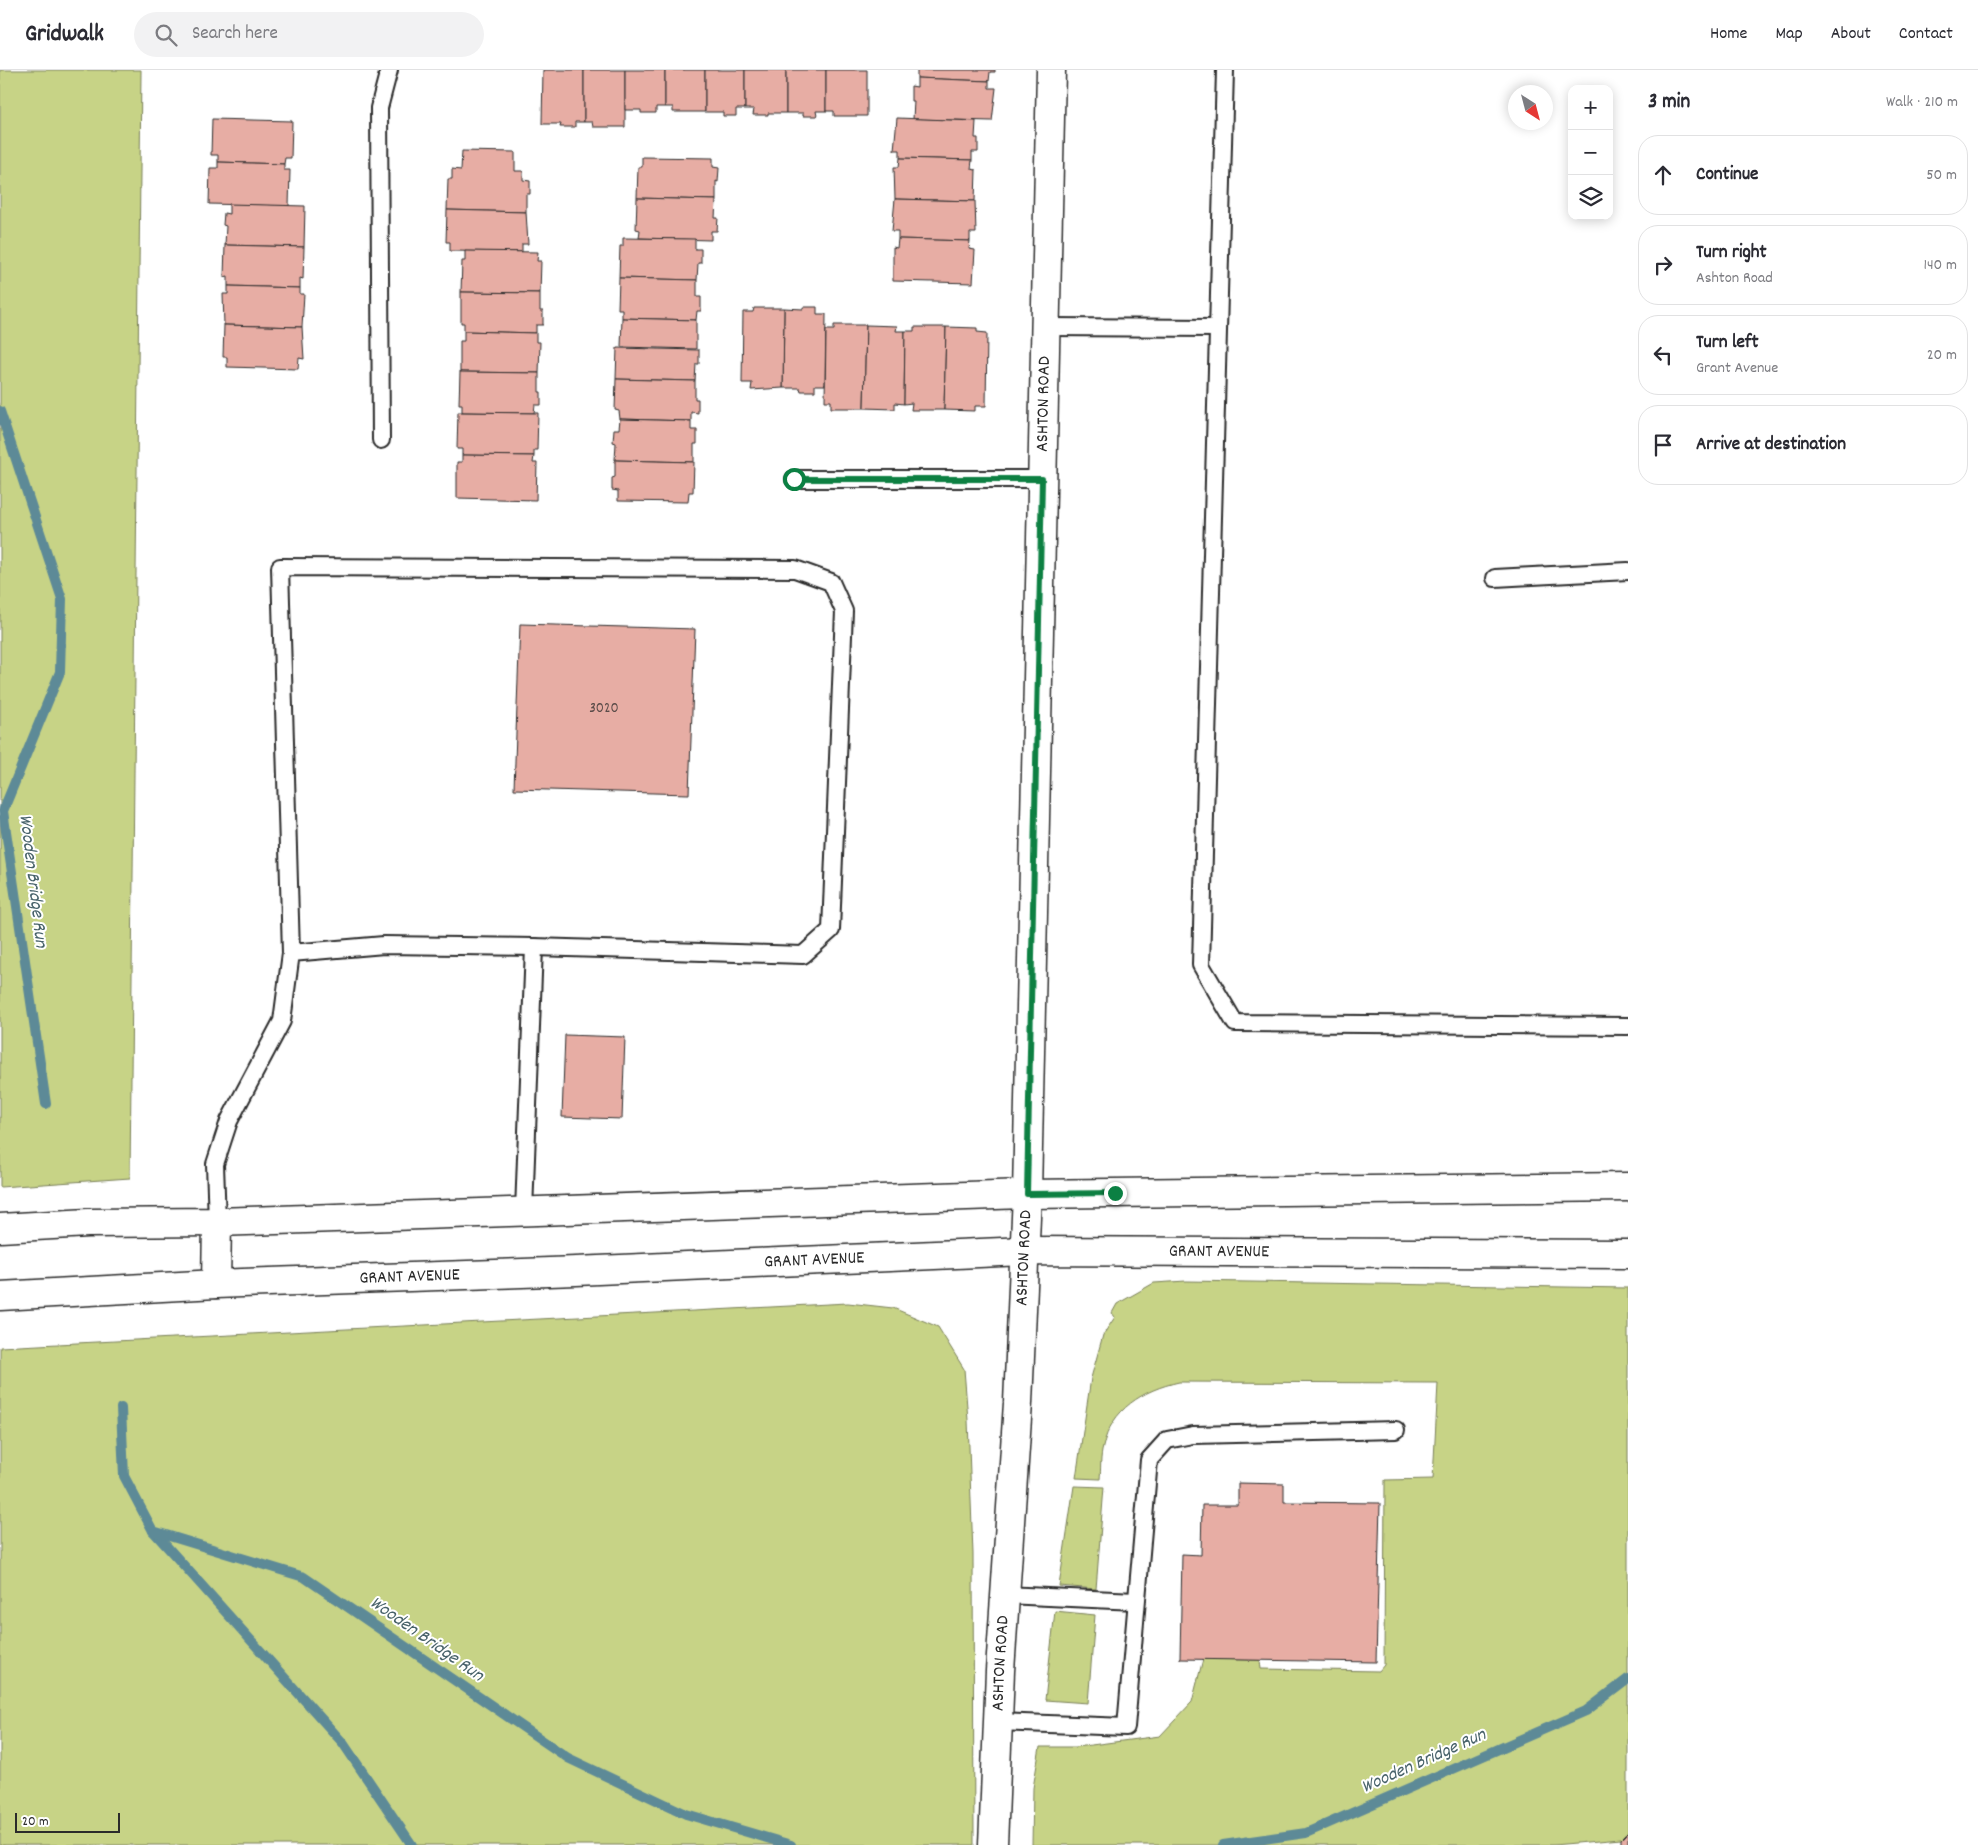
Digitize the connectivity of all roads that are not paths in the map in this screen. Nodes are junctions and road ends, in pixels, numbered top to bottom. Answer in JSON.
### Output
{"nodes":[{"id":1,"x":389,"y":70,"type":"edge"},
{"id":2,"x":1051,"y":70,"type":"edge"},
{"id":3,"x":1225,"y":70,"type":"edge"},
{"id":4,"x":1045,"y":327,"type":"junction"},
{"id":5,"x":1218,"y":328,"type":"junction"},
{"id":6,"x":381,"y":440,"type":"dead end"},
{"id":7,"x":794,"y":479,"type":"dead end"},
{"id":8,"x":1042,"y":479,"type":"junction"},
{"id":9,"x":1628,"y":571,"type":"edge"},
{"id":10,"x":1495,"y":578,"type":"dead end"},
{"id":11,"x":534,"y":946,"type":"junction"},
{"id":12,"x":291,"y":953,"type":"junction"},
{"id":13,"x":1628,"y":1026,"type":"edge"},
{"id":14,"x":1628,"y":1187,"type":"edge"},
{"id":15,"x":1027,"y":1194,"type":"junction"},
{"id":16,"x":524,"y":1211,"type":"junction"},
{"id":17,"x":217,"y":1222,"type":"junction"},
{"id":18,"x":0,"y":1228,"type":"edge"},
{"id":19,"x":1025,"y":1251,"type":"junction"},
{"id":20,"x":1628,"y":1254,"type":"edge"},
{"id":21,"x":216,"y":1284,"type":"junction"},
{"id":22,"x":0,"y":1296,"type":"edge"},
{"id":23,"x":1396,"y":1430,"type":"dead end"},
{"id":24,"x":1005,"y":1595,"type":"junction"},
{"id":25,"x":1136,"y":1601,"type":"junction"},
{"id":26,"x":998,"y":1722,"type":"junction"},
{"id":27,"x":993,"y":1845,"type":"edge"}],
"edges":[{"from":1,"to":6,"type":"lane"},
{"from":2,"to":4,"type":"main road","name":"ASHTON ROAD"},
{"from":3,"to":5,"type":"lane"},
{"from":4,"to":5,"type":"lane"},
{"from":4,"to":8,"type":"main road","name":"ASHTON ROAD"},
{"from":5,"to":13,"type":"lane"},
{"from":7,"to":8,"type":"lane"},
{"from":8,"to":15,"type":"main road","name":"ASHTON ROAD"},
{"from":9,"to":10,"type":"lane"},
{"from":11,"to":12,"type":"lane"},
{"from":11,"to":12,"type":"lane"},
{"from":11,"to":16,"type":"lane"},
{"from":12,"to":17,"type":"lane"},
{"from":14,"to":15,"type":"main road"},
{"from":15,"to":16,"type":"main road"},
{"from":15,"to":19,"type":"main road","name":"ASHTON ROAD"},
{"from":16,"to":17,"type":"main road"},
{"from":17,"to":18,"type":"main road"},
{"from":17,"to":21,"type":"main road"},
{"from":19,"to":20,"type":"main road","name":"GRANT AVENUE"},
{"from":19,"to":21,"type":"main road","name":"GRANT AVENUE"},
{"from":19,"to":24,"type":"main road","name":"ASHTON ROAD"},
{"from":21,"to":22,"type":"main road","name":"GRANT AVENUE"},
{"from":23,"to":25,"type":"lane"},
{"from":24,"to":25,"type":"lane"},
{"from":24,"to":26,"type":"main road","name":"ASHTON ROAD"},
{"from":25,"to":26,"type":"lane"},
{"from":26,"to":27,"type":"main road","name":"ASHTON ROAD"}]}
